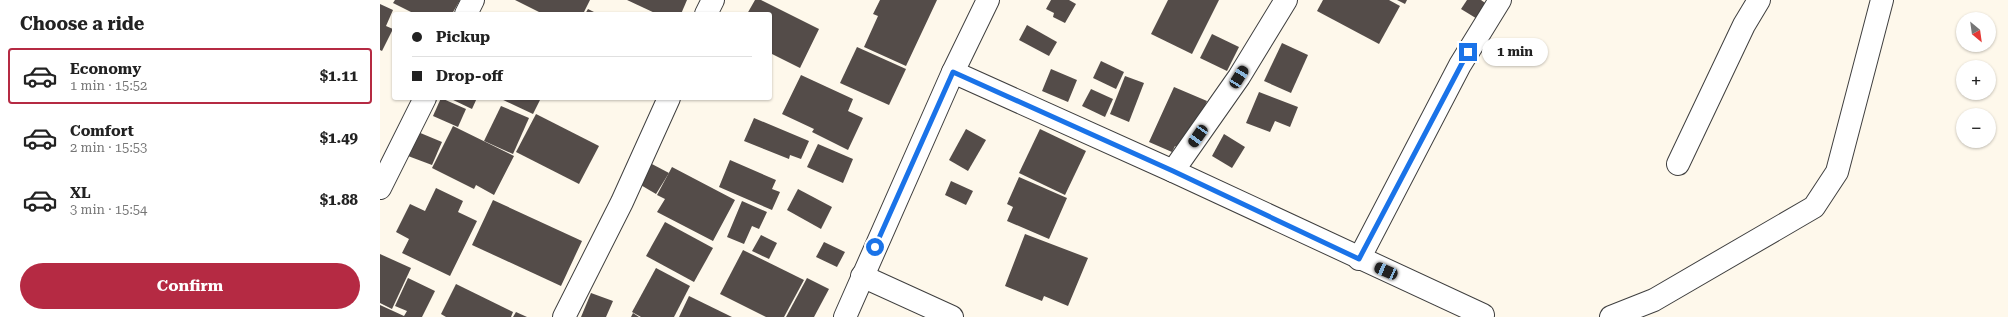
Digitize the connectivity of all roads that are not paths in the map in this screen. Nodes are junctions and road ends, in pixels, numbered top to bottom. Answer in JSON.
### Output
{"nodes":[{"id":1,"x":473,"y":0,"type":"edge"},
{"id":2,"x":713,"y":0,"type":"edge"},
{"id":3,"x":988,"y":0,"type":"edge"},
{"id":4,"x":1286,"y":0,"type":"edge"},
{"id":5,"x":1500,"y":0,"type":"edge"},
{"id":6,"x":1760,"y":0,"type":"edge"},
{"id":7,"x":1882,"y":0,"type":"edge"},
{"id":8,"x":467,"y":12,"type":"edge"},
{"id":9,"x":707,"y":12,"type":"edge"},
{"id":10,"x":953,"y":72,"type":"junction"},
{"id":11,"x":424,"y":100,"type":"edge"},
{"id":12,"x":668,"y":100,"type":"edge"},
{"id":13,"x":1678,"y":164,"type":"dead end"},
{"id":14,"x":1173,"y":171,"type":"junction"},
{"id":15,"x":380,"y":188,"type":"edge"},
{"id":16,"x":1359,"y":259,"type":"junction"},
{"id":17,"x":862,"y":276,"type":"junction"},
{"id":18,"x":1482,"y":315,"type":"dead end"},
{"id":19,"x":564,"y":317,"type":"edge"},
{"id":20,"x":845,"y":317,"type":"edge"},
{"id":21,"x":952,"y":317,"type":"edge"},
{"id":22,"x":1612,"y":317,"type":"edge"}],
"edges":[{"from":1,"to":8,"type":"street"},
{"from":2,"to":9,"type":"street"},
{"from":3,"to":10,"type":"street"},
{"from":4,"to":14,"type":"street"},
{"from":5,"to":16,"type":"street"},
{"from":6,"to":13,"type":"street"},
{"from":7,"to":22,"type":"street"},
{"from":10,"to":14,"type":"street"},
{"from":10,"to":17,"type":"street"},
{"from":11,"to":15,"type":"street"},
{"from":12,"to":19,"type":"street"},
{"from":14,"to":16,"type":"street"},
{"from":16,"to":18,"type":"street"},
{"from":17,"to":20,"type":"street"},
{"from":17,"to":21,"type":"street"}]}
